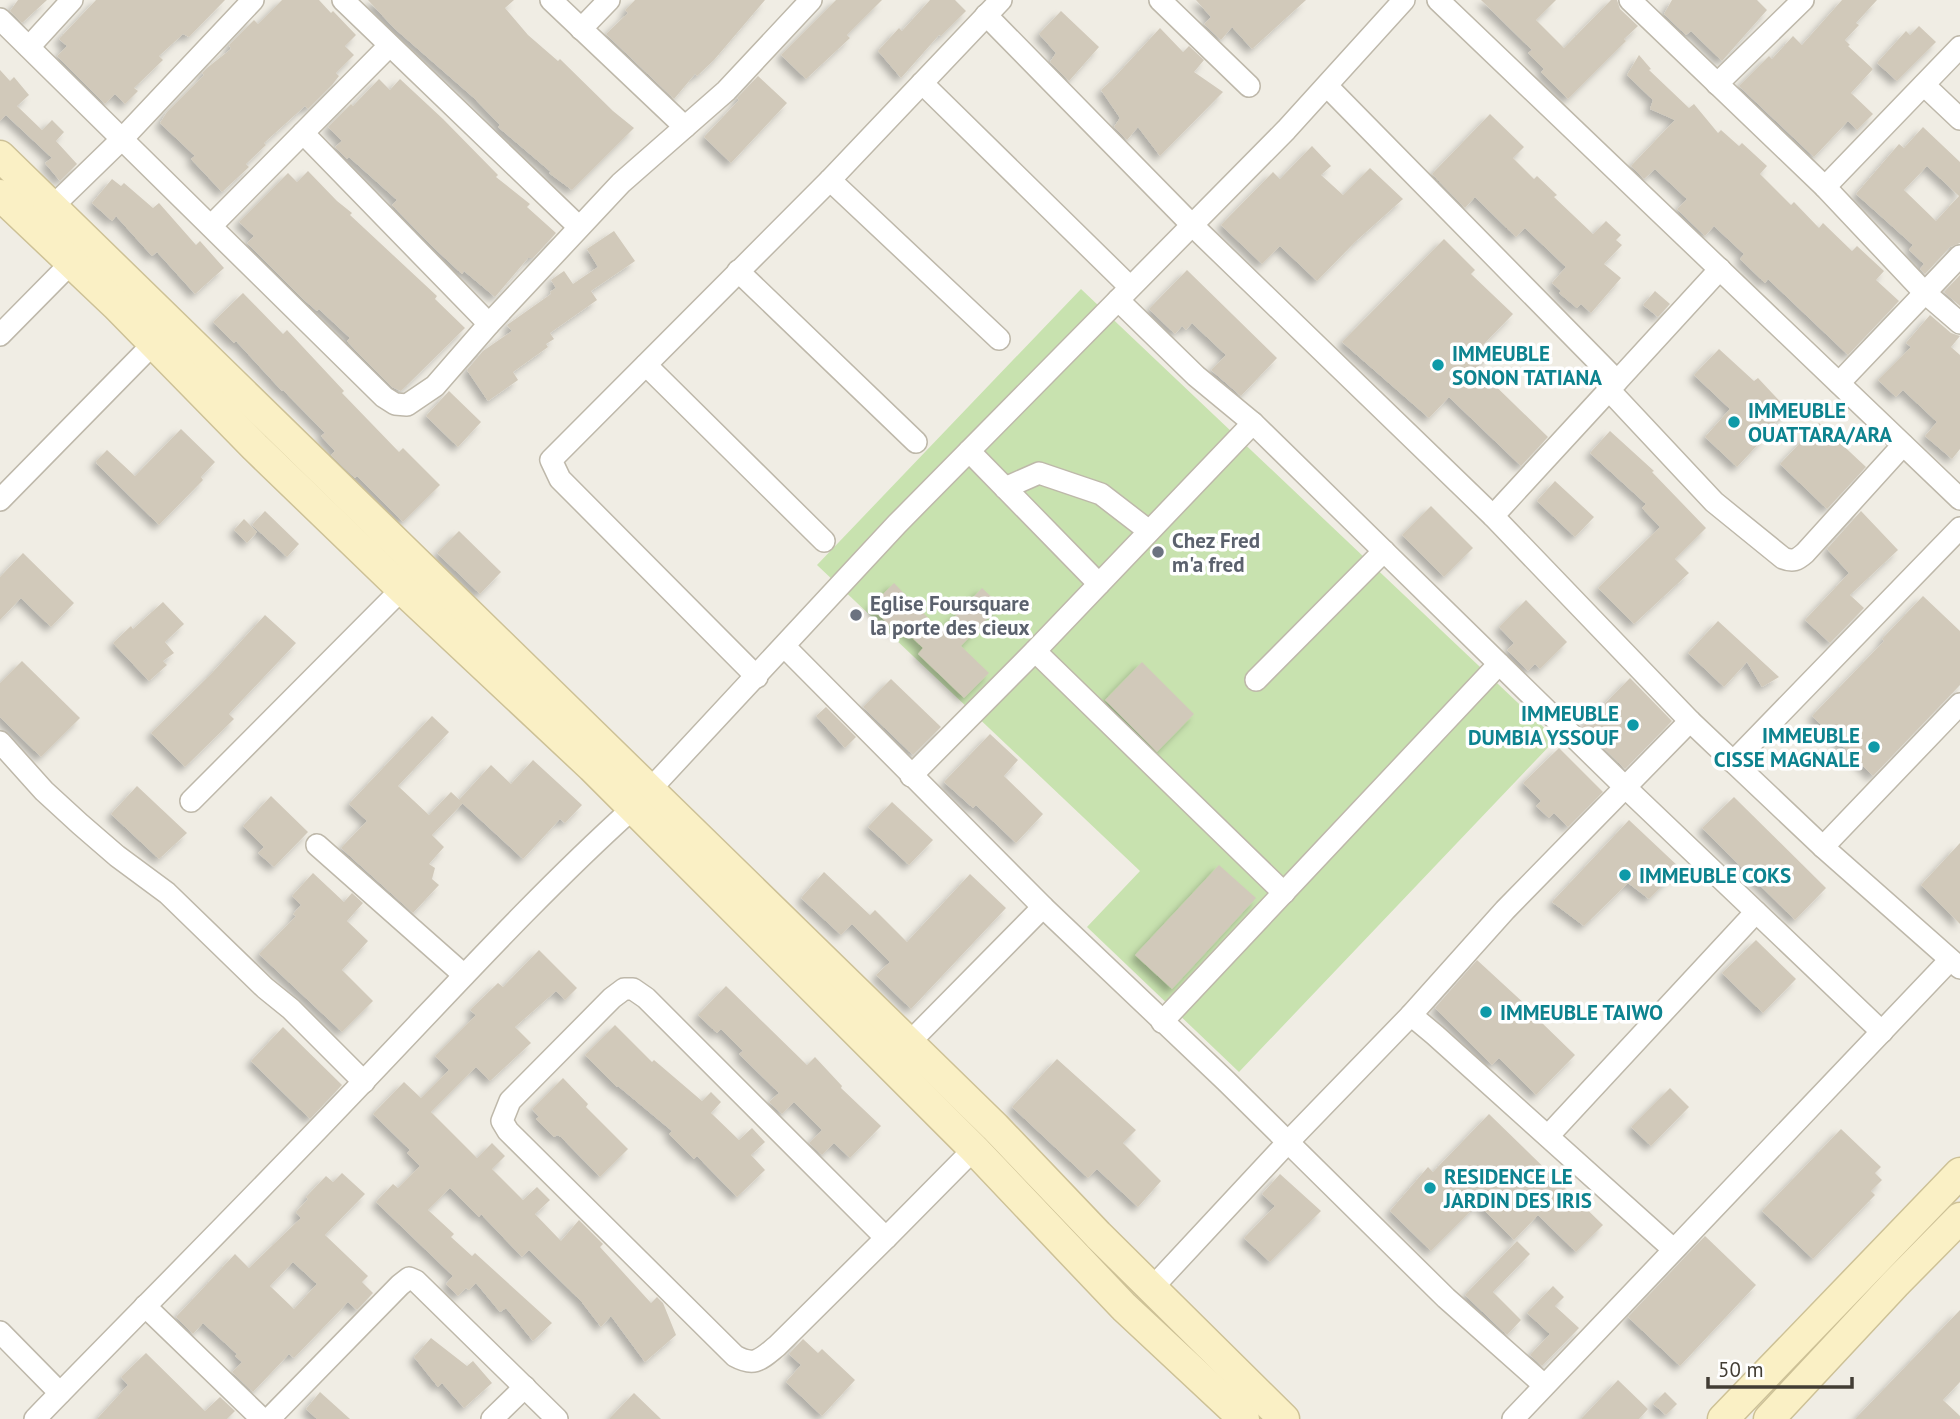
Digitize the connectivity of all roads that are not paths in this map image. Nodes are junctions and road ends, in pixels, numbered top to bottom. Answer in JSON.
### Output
{"nodes":[{"id":1,"x":72,"y":0,"type":"edge"},
{"id":2,"x":253,"y":0,"type":"edge"},
{"id":3,"x":343,"y":0,"type":"edge"},
{"id":4,"x":551,"y":0,"type":"edge"},
{"id":5,"x":609,"y":0,"type":"edge"},
{"id":6,"x":811,"y":0,"type":"edge"},
{"id":7,"x":1160,"y":0,"type":"edge"},
{"id":8,"x":1404,"y":0,"type":"edge"},
{"id":9,"x":1438,"y":0,"type":"edge"},
{"id":10,"x":1630,"y":0,"type":"edge"},
{"id":11,"x":1803,"y":0,"type":"edge"},
{"id":12,"x":994,"y":8,"type":"edge"},
{"id":13,"x":0,"y":19,"type":"edge"},
{"id":14,"x":581,"y":29,"type":"junction"},
{"id":15,"x":389,"y":46,"type":"junction"},
{"id":16,"x":29,"y":47,"type":"junction"},
{"id":17,"x":1960,"y":47,"type":"edge"},
{"id":18,"x":922,"y":83,"type":"junction"},
{"id":19,"x":1717,"y":84,"type":"junction"},
{"id":20,"x":1924,"y":85,"type":"junction"},
{"id":21,"x":1249,"y":86,"type":"dead end"},
{"id":22,"x":1327,"y":86,"type":"junction"},
{"id":23,"x":1960,"y":119,"type":"edge"},
{"id":24,"x":685,"y":127,"type":"junction"},
{"id":25,"x":303,"y":133,"type":"junction"},
{"id":26,"x":123,"y":138,"type":"junction"},
{"id":27,"x":0,"y":156,"type":"edge"},
{"id":28,"x":830,"y":180,"type":"junction"},
{"id":29,"x":1825,"y":187,"type":"junction"},
{"id":30,"x":0,"y":195,"type":"edge"},
{"id":31,"x":53,"y":206,"type":"junction"},
{"id":32,"x":1192,"y":225,"type":"junction"},
{"id":33,"x":211,"y":226,"type":"junction"},
{"id":34,"x":579,"y":227,"type":"junction"},
{"id":35,"x":1960,"y":256,"type":"edge"},
{"id":36,"x":72,"y":262,"type":"junction"},
{"id":37,"x":1720,"y":269,"type":"junction"},
{"id":38,"x":738,"y":271,"type":"junction"},
{"id":39,"x":1924,"y":292,"type":"junction"},
{"id":40,"x":1124,"y":293,"type":"junction"},
{"id":41,"x":1960,"y":323,"type":"edge"},
{"id":42,"x":489,"y":324,"type":"junction"},
{"id":43,"x":0,"y":335,"type":"edge"},
{"id":44,"x":999,"y":339,"type":"dead end"},
{"id":45,"x":153,"y":343,"type":"junction"},
{"id":46,"x":646,"y":365,"type":"junction"},
{"id":47,"x":1839,"y":383,"type":"junction"},
{"id":48,"x":1613,"y":385,"type":"junction"},
{"id":49,"x":1253,"y":423,"type":"junction"},
{"id":50,"x":916,"y":442,"type":"dead end"},
{"id":51,"x":1903,"y":445,"type":"junction"},
{"id":52,"x":969,"y":452,"type":"junction"},
{"id":53,"x":1005,"y":488,"type":"junction"},
{"id":54,"x":1960,"y":499,"type":"edge"},
{"id":55,"x":0,"y":500,"type":"edge"},
{"id":56,"x":1493,"y":516,"type":"junction"},
{"id":57,"x":1960,"y":528,"type":"edge"},
{"id":58,"x":1149,"y":531,"type":"junction"},
{"id":59,"x":824,"y":541,"type":"dead end"},
{"id":60,"x":1384,"y":551,"type":"junction"},
{"id":61,"x":1099,"y":584,"type":"junction"},
{"id":62,"x":402,"y":589,"type":"junction"},
{"id":63,"x":785,"y":647,"type":"junction"},
{"id":64,"x":1035,"y":651,"type":"junction"},
{"id":65,"x":1499,"y":664,"type":"junction"},
{"id":66,"x":757,"y":677,"type":"junction"},
{"id":67,"x":1256,"y":680,"type":"dead end"},
{"id":68,"x":1960,"y":704,"type":"edge"},
{"id":69,"x":1690,"y":721,"type":"junction"},
{"id":70,"x":0,"y":742,"type":"edge"},
{"id":71,"x":1733,"y":762,"type":"junction"},
{"id":72,"x":911,"y":775,"type":"junction"},
{"id":73,"x":1625,"y":787,"type":"junction"},
{"id":74,"x":641,"y":799,"type":"junction"},
{"id":75,"x":191,"y":801,"type":"dead end"},
{"id":76,"x":317,"y":845,"type":"dead end"},
{"id":77,"x":1823,"y":847,"type":"junction"},
{"id":78,"x":1284,"y":893,"type":"junction"},
{"id":79,"x":1043,"y":908,"type":"junction"},
{"id":80,"x":1756,"y":912,"type":"junction"},
{"id":81,"x":1957,"y":965,"type":"edge"},
{"id":82,"x":464,"y":975,"type":"junction"},
{"id":83,"x":1411,"y":1015,"type":"junction"},
{"id":84,"x":1162,"y":1022,"type":"junction"},
{"id":85,"x":1882,"y":1032,"type":"junction"},
{"id":86,"x":898,"y":1054,"type":"junction"},
{"id":87,"x":363,"y":1082,"type":"junction"},
{"id":88,"x":1548,"y":1136,"type":"junction"},
{"id":89,"x":1288,"y":1142,"type":"junction"},
{"id":90,"x":974,"y":1149,"type":"junction"},
{"id":91,"x":1960,"y":1173,"type":"edge"},
{"id":92,"x":1960,"y":1218,"type":"edge"},
{"id":93,"x":886,"y":1238,"type":"junction"},
{"id":94,"x":1673,"y":1249,"type":"junction"},
{"id":95,"x":1152,"y":1288,"type":"junction"},
{"id":96,"x":145,"y":1306,"type":"junction"},
{"id":97,"x":0,"y":1332,"type":"edge"},
{"id":98,"x":1544,"y":1385,"type":"junction"},
{"id":99,"x":525,"y":1387,"type":"junction"},
{"id":100,"x":60,"y":1394,"type":"junction"},
{"id":101,"x":35,"y":1419,"type":"edge"},
{"id":102,"x":262,"y":1419,"type":"edge"},
{"id":103,"x":269,"y":1419,"type":"edge"},
{"id":104,"x":492,"y":1419,"type":"edge"},
{"id":105,"x":557,"y":1419,"type":"edge"},
{"id":106,"x":1244,"y":1419,"type":"edge"},
{"id":107,"x":1284,"y":1419,"type":"edge"},
{"id":108,"x":1513,"y":1419,"type":"edge"},
{"id":109,"x":1723,"y":1419,"type":"edge"},
{"id":110,"x":1769,"y":1419,"type":"edge"}],
"edges":[{"from":1,"to":16,"type":"street"},
{"from":2,"to":26,"type":"street"},
{"from":3,"to":15,"type":"street"},
{"from":4,"to":14,"type":"street"},
{"from":5,"to":14,"type":"street"},
{"from":6,"to":24,"type":"street"},
{"from":7,"to":21,"type":"street"},
{"from":8,"to":22,"type":"street"},
{"from":9,"to":37,"type":"street"},
{"from":10,"to":19,"type":"street"},
{"from":11,"to":19,"type":"street"},
{"from":12,"to":18,"type":"street"},
{"from":12,"to":32,"type":"street"},
{"from":13,"to":16,"type":"street"},
{"from":14,"to":24,"type":"street"},
{"from":15,"to":25,"type":"street"},
{"from":15,"to":34,"type":"street"},
{"from":16,"to":26,"type":"street"},
{"from":17,"to":20,"type":"street"},
{"from":18,"to":28,"type":"street"},
{"from":18,"to":40,"type":"street"},
{"from":19,"to":29,"type":"street"},
{"from":20,"to":23,"type":"street"},
{"from":20,"to":29,"type":"street"},
{"from":22,"to":32,"type":"street"},
{"from":22,"to":48,"type":"street"},
{"from":24,"to":34,"type":"street"},
{"from":25,"to":33,"type":"street"},
{"from":25,"to":42,"type":"street"},
{"from":26,"to":31,"type":"street"},
{"from":26,"to":33,"type":"street"},
{"from":27,"to":31,"type":"main road"},
{"from":28,"to":38,"type":"street"},
{"from":28,"to":44,"type":"street"},
{"from":29,"to":39,"type":"street"},
{"from":30,"to":36,"type":"main road"},
{"from":31,"to":74,"type":"main road"},
{"from":32,"to":40,"type":"street"},
{"from":32,"to":56,"type":"street"},
{"from":33,"to":42,"type":"street"},
{"from":34,"to":42,"type":"street"},
{"from":35,"to":39,"type":"street"},
{"from":36,"to":43,"type":"street"},
{"from":36,"to":45,"type":"main road"},
{"from":37,"to":47,"type":"street"},
{"from":37,"to":48,"type":"street"},
{"from":38,"to":46,"type":"street"},
{"from":38,"to":50,"type":"street"},
{"from":39,"to":41,"type":"street"},
{"from":39,"to":47,"type":"street"},
{"from":40,"to":49,"type":"street"},
{"from":40,"to":52,"type":"street"},
{"from":45,"to":55,"type":"street"},
{"from":45,"to":62,"type":"main road"},
{"from":46,"to":59,"type":"street"},
{"from":46,"to":66,"type":"street"},
{"from":47,"to":51,"type":"street"},
{"from":48,"to":51,"type":"street"},
{"from":48,"to":56,"type":"street"},
{"from":49,"to":58,"type":"street"},
{"from":49,"to":60,"type":"street"},
{"from":51,"to":54,"type":"street"},
{"from":52,"to":53,"type":"street"},
{"from":52,"to":63,"type":"street"},
{"from":53,"to":58,"type":"street"},
{"from":53,"to":61,"type":"street"},
{"from":56,"to":69,"type":"street"},
{"from":57,"to":71,"type":"street"},
{"from":58,"to":61,"type":"street"},
{"from":60,"to":65,"type":"street"},
{"from":60,"to":67,"type":"street"},
{"from":61,"to":64,"type":"street"},
{"from":62,"to":74,"type":"main road"},
{"from":62,"to":75,"type":"street"},
{"from":63,"to":66,"type":"street"},
{"from":63,"to":72,"type":"street"},
{"from":64,"to":72,"type":"street"},
{"from":64,"to":78,"type":"street"},
{"from":65,"to":73,"type":"street"},
{"from":65,"to":78,"type":"street"},
{"from":66,"to":74,"type":"street"},
{"from":68,"to":77,"type":"street"},
{"from":69,"to":71,"type":"street"},
{"from":69,"to":73,"type":"street"},
{"from":70,"to":87,"type":"street"},
{"from":71,"to":77,"type":"street"},
{"from":72,"to":79,"type":"street"},
{"from":73,"to":80,"type":"street"},
{"from":73,"to":83,"type":"street"},
{"from":74,"to":82,"type":"street"},
{"from":74,"to":86,"type":"main road"},
{"from":76,"to":82,"type":"street"},
{"from":77,"to":81,"type":"street"},
{"from":78,"to":84,"type":"street"},
{"from":79,"to":84,"type":"street"},
{"from":79,"to":86,"type":"street"},
{"from":80,"to":85,"type":"street"},
{"from":80,"to":88,"type":"street"},
{"from":81,"to":85,"type":"street"},
{"from":82,"to":87,"type":"street"},
{"from":83,"to":88,"type":"street"},
{"from":83,"to":89,"type":"street"},
{"from":84,"to":89,"type":"street"},
{"from":85,"to":94,"type":"street"},
{"from":86,"to":90,"type":"main road"},
{"from":86,"to":95,"type":"main road"},
{"from":87,"to":96,"type":"street"},
{"from":88,"to":94,"type":"street"},
{"from":89,"to":95,"type":"street"},
{"from":89,"to":98,"type":"street"},
{"from":90,"to":93,"type":"street"},
{"from":90,"to":106,"type":"main road"},
{"from":91,"to":109,"type":"main road"},
{"from":92,"to":110,"type":"main road"},
{"from":93,"to":93,"type":"street"},
{"from":94,"to":98,"type":"street"},
{"from":95,"to":107,"type":"main road"},
{"from":96,"to":100,"type":"street"},
{"from":96,"to":102,"type":"street"},
{"from":97,"to":100,"type":"street"},
{"from":98,"to":108,"type":"street"},
{"from":99,"to":103,"type":"street"},
{"from":99,"to":104,"type":"street"},
{"from":99,"to":105,"type":"street"},
{"from":100,"to":101,"type":"street"}]}
